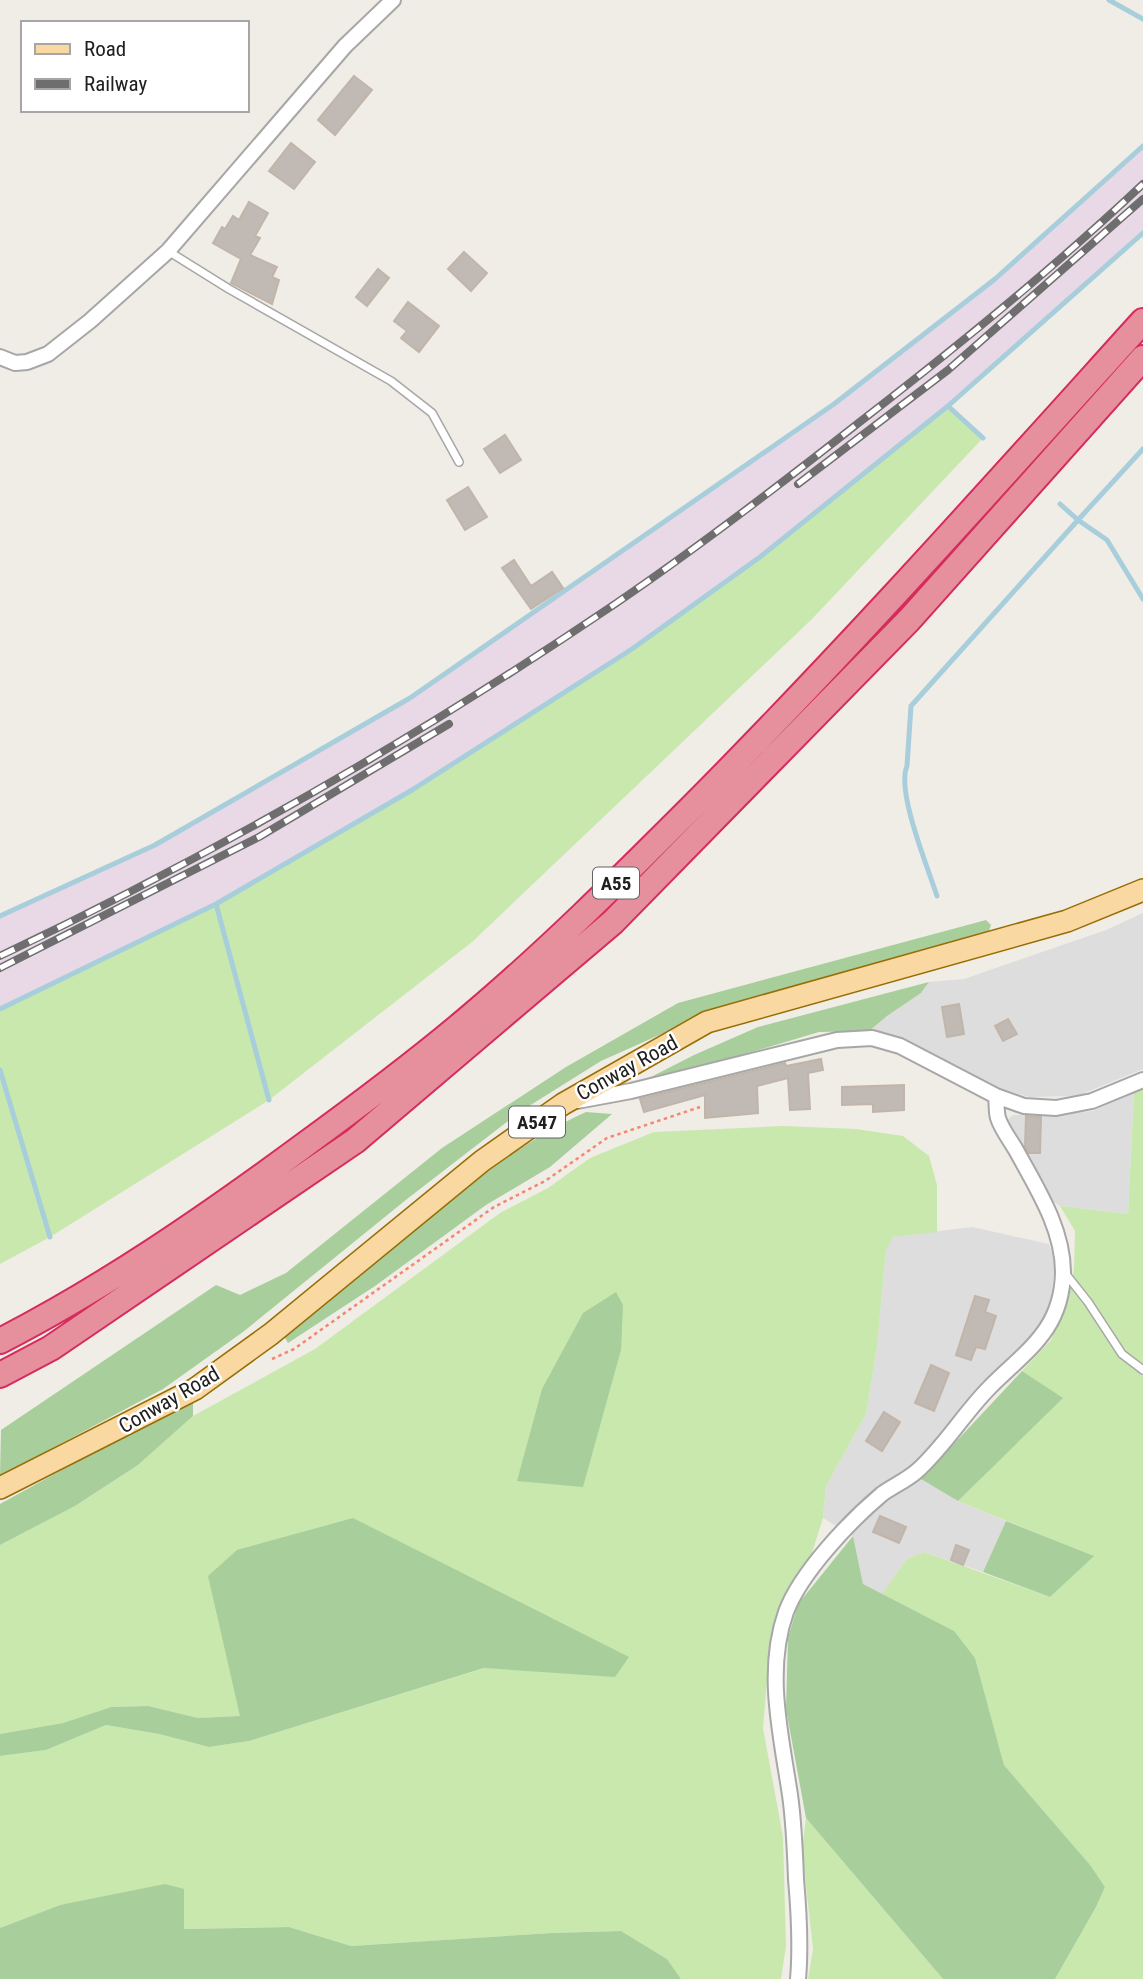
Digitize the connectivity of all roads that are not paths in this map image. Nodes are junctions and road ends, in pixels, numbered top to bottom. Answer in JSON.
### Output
{"nodes":[{"id":1,"x":393,"y":0,"type":"edge"},
{"id":2,"x":168,"y":251,"type":"junction"},
{"id":3,"x":1143,"y":321,"type":"edge"},
{"id":4,"x":0,"y":357,"type":"edge"},
{"id":5,"x":1143,"y":358,"type":"edge"},
{"id":6,"x":459,"y":462,"type":"dead end"},
{"id":7,"x":1143,"y":890,"type":"edge"},
{"id":8,"x":1143,"y":1080,"type":"edge"},
{"id":9,"x":996,"y":1097,"type":"junction"},
{"id":10,"x":563,"y":1104,"type":"junction"},
{"id":11,"x":1063,"y":1270,"type":"junction"},
{"id":12,"x":0,"y":1341,"type":"edge"},
{"id":13,"x":1143,"y":1370,"type":"edge"},
{"id":14,"x":0,"y":1375,"type":"edge"},
{"id":15,"x":0,"y":1488,"type":"edge"},
{"id":16,"x":798,"y":1979,"type":"edge"}],
"edges":[{"from":1,"to":2,"type":"street"},
{"from":2,"to":4,"type":"street"},
{"from":2,"to":6,"type":"lane"},
{"from":3,"to":12,"type":"highway","number":"A55"},
{"from":5,"to":14,"type":"highway","number":"A55"},
{"from":7,"to":10,"type":"main road","name":"Conway Road","number":"A547"},
{"from":8,"to":9,"type":"street"},
{"from":9,"to":10,"type":"street"},
{"from":9,"to":11,"type":"street"},
{"from":10,"to":15,"type":"main road","name":"Conway Road","number":"A547"},
{"from":11,"to":13,"type":"lane"},
{"from":11,"to":16,"type":"street"}]}
